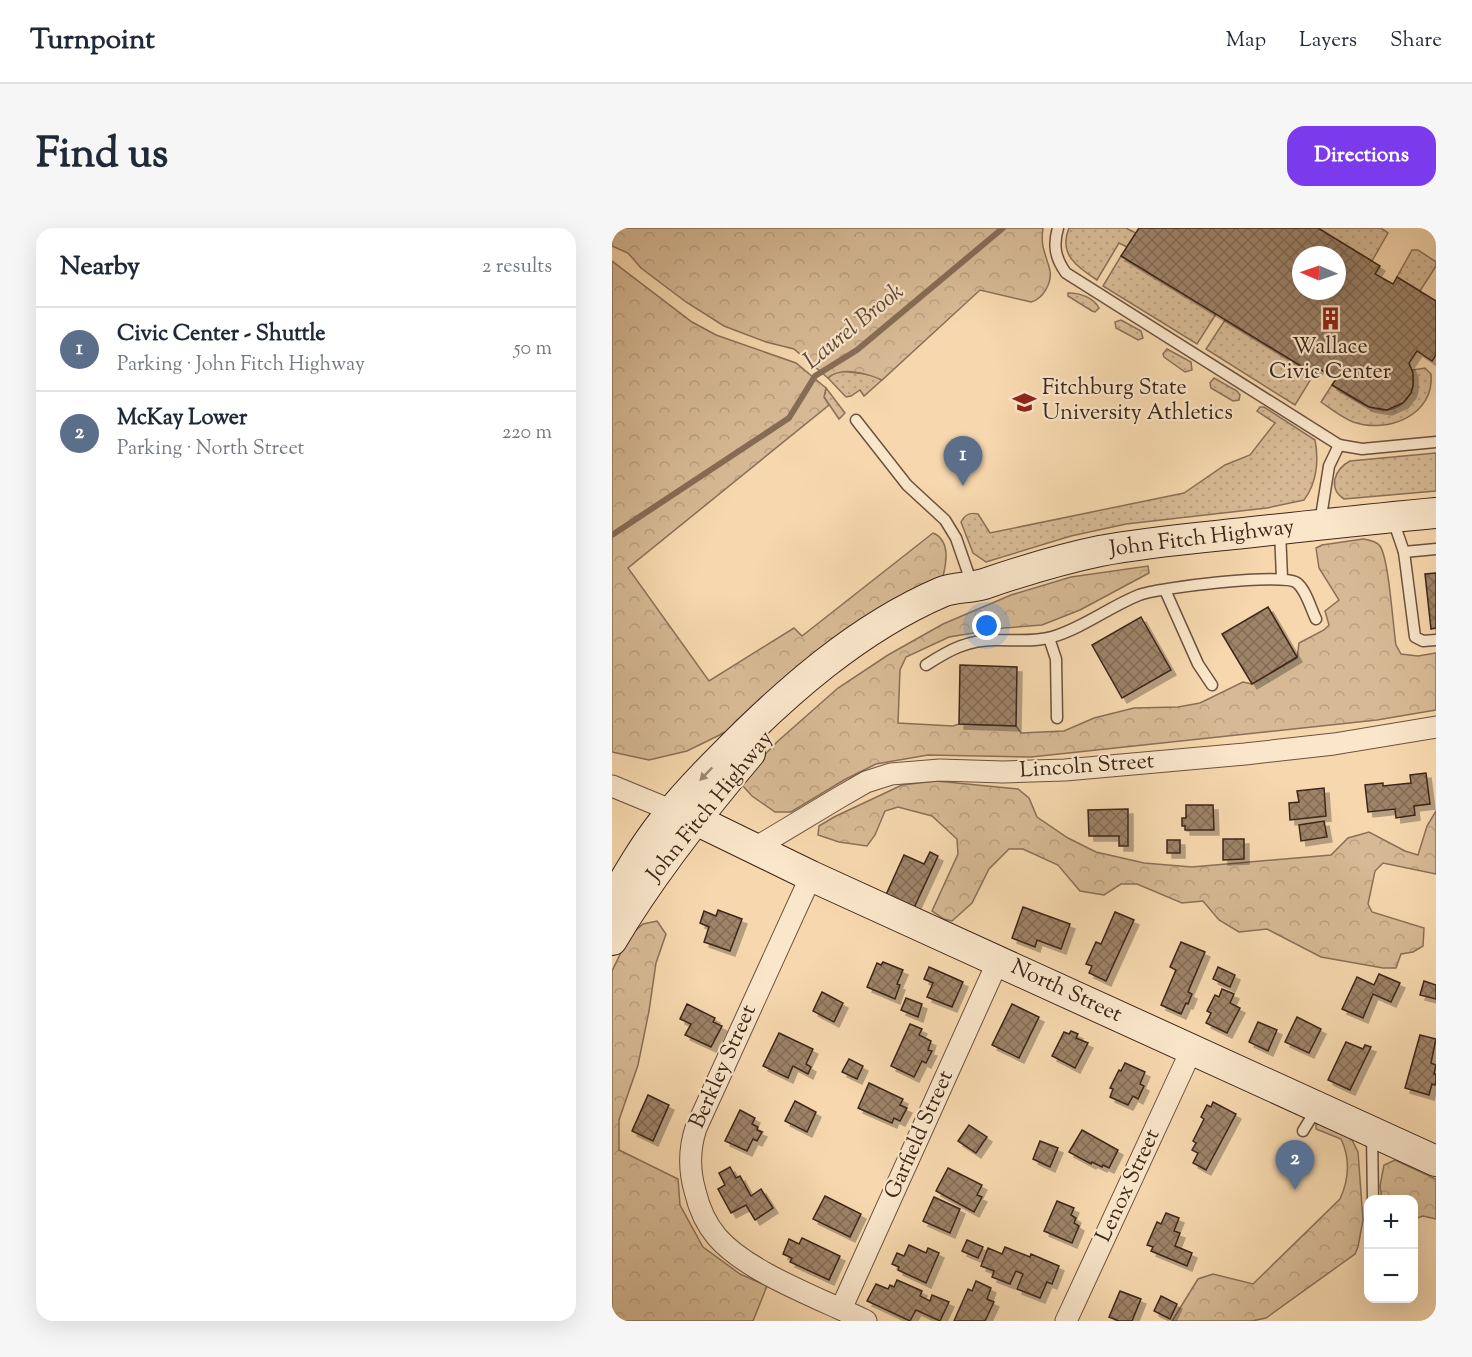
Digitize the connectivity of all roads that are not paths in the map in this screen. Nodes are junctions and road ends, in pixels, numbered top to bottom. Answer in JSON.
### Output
{"nodes":[{"id":1,"x":1058,"y":228,"type":"edge"},
{"id":2,"x":856,"y":420,"type":"dead end"},
{"id":3,"x":1436,"y":442,"type":"edge"},
{"id":4,"x":1339,"y":445,"type":"junction"},
{"id":5,"x":1436,"y":513,"type":"edge"},
{"id":6,"x":1392,"y":517,"type":"junction"},
{"id":7,"x":1320,"y":524,"type":"junction"},
{"id":8,"x":1280,"y":529,"type":"junction"},
{"id":9,"x":1436,"y":549,"type":"edge"},
{"id":10,"x":1404,"y":552,"type":"junction"},
{"id":11,"x":1282,"y":578,"type":"junction"},
{"id":12,"x":973,"y":588,"type":"junction"},
{"id":13,"x":1165,"y":590,"type":"junction"},
{"id":14,"x":1316,"y":619,"type":"dead end"},
{"id":15,"x":1049,"y":638,"type":"junction"},
{"id":16,"x":1436,"y":640,"type":"edge"},
{"id":17,"x":926,"y":665,"type":"dead end"},
{"id":18,"x":1212,"y":685,"type":"dead end"},
{"id":19,"x":1057,"y":718,"type":"dead end"},
{"id":20,"x":1436,"y":727,"type":"edge"},
{"id":21,"x":612,"y":786,"type":"edge"},
{"id":22,"x":684,"y":816,"type":"junction"},
{"id":23,"x":755,"y":848,"type":"junction"},
{"id":24,"x":811,"y":876,"type":"junction"},
{"id":25,"x":612,"y":902,"type":"edge"},
{"id":26,"x":612,"y":940,"type":"edge"},
{"id":27,"x":998,"y":961,"type":"junction"},
{"id":28,"x":1191,"y":1051,"type":"junction"},
{"id":29,"x":1371,"y":1132,"type":"junction"},
{"id":30,"x":1436,"y":1161,"type":"edge"},
{"id":31,"x":1373,"y":1195,"type":"edge"},
{"id":32,"x":841,"y":1309,"type":"junction"},
{"id":33,"x":866,"y":1321,"type":"edge"},
{"id":34,"x":1066,"y":1321,"type":"edge"}],
"edges":[{"from":1,"to":4,"type":"lane"},
{"from":2,"to":12,"type":"lane"},
{"from":3,"to":4,"type":"lane"},
{"from":4,"to":7,"type":"lane"},
{"from":5,"to":6,"type":"main road","name":"John Fitch Highway"},
{"from":6,"to":7,"type":"main road","name":"John Fitch Highway"},
{"from":6,"to":10,"type":"lane"},
{"from":7,"to":8,"type":"main road","name":"John Fitch Highway"},
{"from":8,"to":11,"type":"lane"},
{"from":8,"to":12,"type":"main road","name":"John Fitch Highway"},
{"from":9,"to":10,"type":"lane"},
{"from":10,"to":16,"type":"lane"},
{"from":11,"to":13,"type":"lane"},
{"from":11,"to":14,"type":"lane"},
{"from":12,"to":22,"type":"main road","name":"John Fitch Highway"},
{"from":13,"to":15,"type":"lane"},
{"from":13,"to":18,"type":"lane"},
{"from":15,"to":17,"type":"lane"},
{"from":15,"to":19,"type":"lane"},
{"from":20,"to":23,"type":"street","name":"Lincoln Street"},
{"from":21,"to":22,"type":"street"},
{"from":22,"to":23,"type":"main road","name":"North Street"},
{"from":22,"to":25,"type":"main road","name":"John Fitch Highway"},
{"from":22,"to":26,"type":"main road","name":"John Fitch Highway"},
{"from":23,"to":24,"type":"main road","name":"North Street"},
{"from":24,"to":27,"type":"main road","name":"North Street"},
{"from":24,"to":32,"type":"street","name":"Berkley Street"},
{"from":27,"to":28,"type":"main road","name":"North Street"},
{"from":27,"to":32,"type":"street","name":"Garfield Street"},
{"from":28,"to":29,"type":"main road","name":"North Street"},
{"from":28,"to":34,"type":"street","name":"Lenox Street"},
{"from":29,"to":30,"type":"main road","name":"North Street"},
{"from":29,"to":31,"type":"lane"},
{"from":32,"to":33,"type":"street","name":"Berkley Street"}]}
